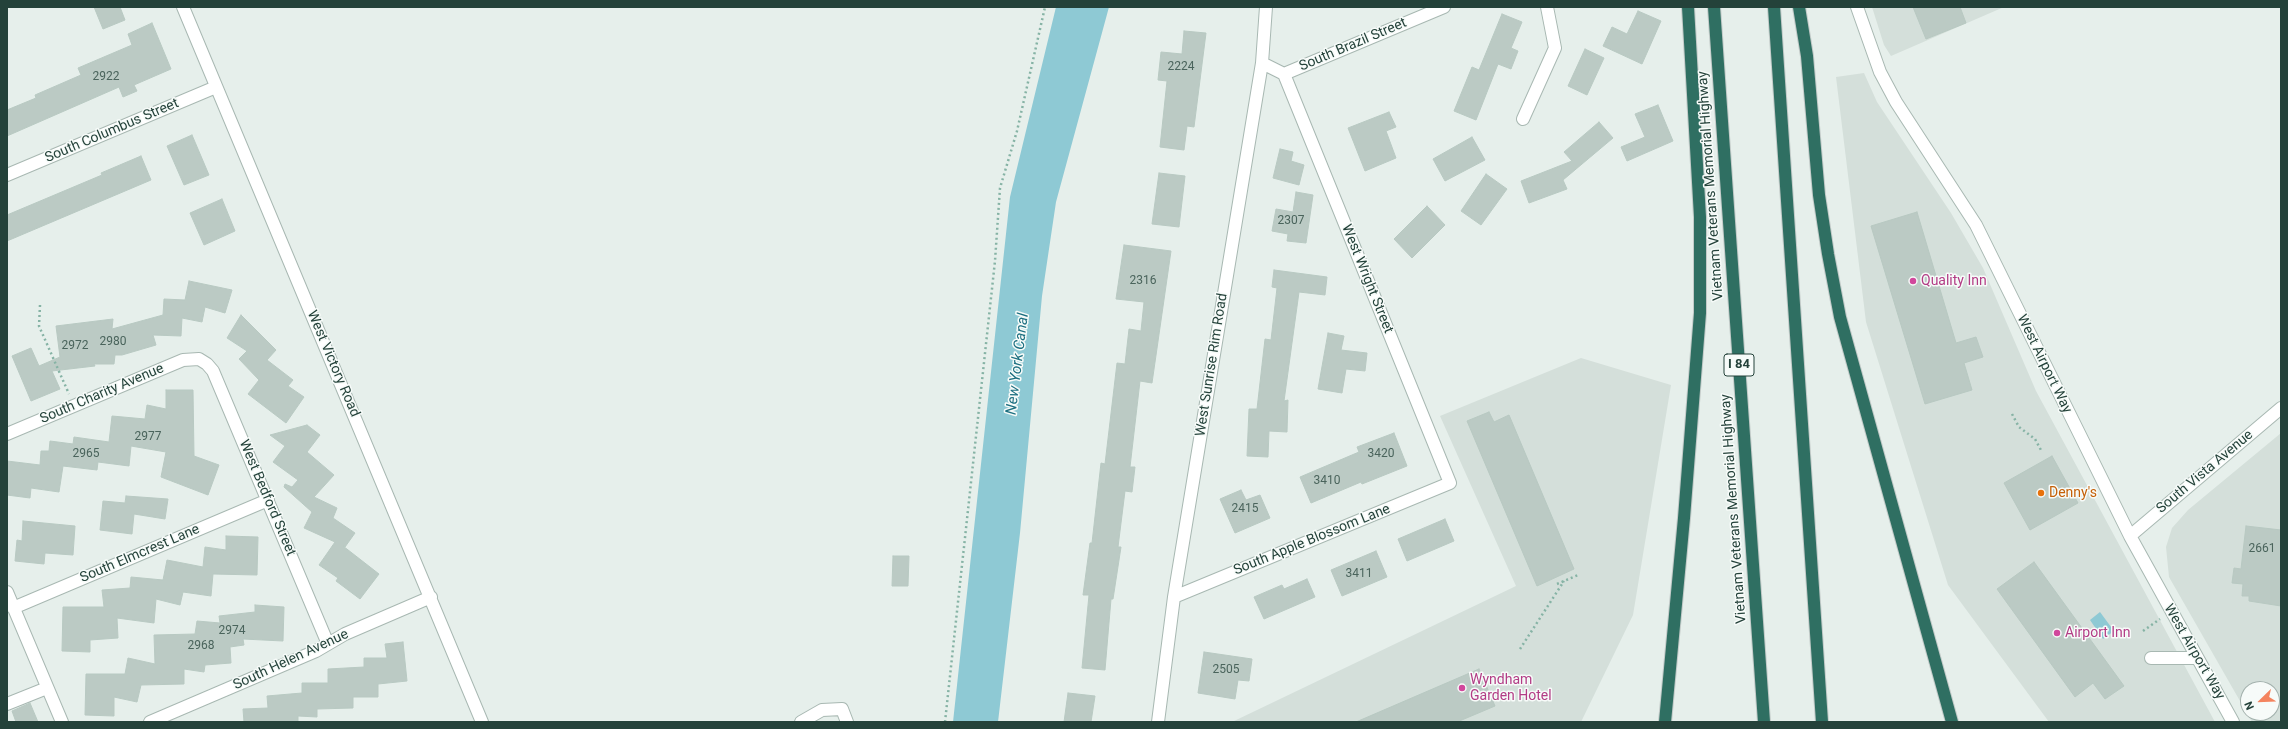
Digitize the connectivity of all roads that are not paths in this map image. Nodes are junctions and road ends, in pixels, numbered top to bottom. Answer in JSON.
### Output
{"nodes":[{"id":1,"x":183,"y":7,"type":"edge"},
{"id":2,"x":1266,"y":7,"type":"edge"},
{"id":3,"x":1444,"y":7,"type":"edge"},
{"id":4,"x":1547,"y":7,"type":"edge"},
{"id":5,"x":1688,"y":7,"type":"edge"},
{"id":6,"x":1714,"y":7,"type":"edge"},
{"id":7,"x":1774,"y":7,"type":"edge"},
{"id":8,"x":1799,"y":7,"type":"edge"},
{"id":9,"x":1857,"y":7,"type":"edge"},
{"id":10,"x":1262,"y":63,"type":"junction"},
{"id":11,"x":1284,"y":74,"type":"junction"},
{"id":12,"x":216,"y":87,"type":"junction"},
{"id":13,"x":1523,"y":119,"type":"dead end"},
{"id":14,"x":7,"y":175,"type":"edge"},
{"id":15,"x":198,"y":359,"type":"joint"},
{"id":16,"x":2281,"y":408,"type":"edge"},
{"id":17,"x":7,"y":434,"type":"edge"},
{"id":18,"x":1450,"y":483,"type":"joint"},
{"id":19,"x":268,"y":500,"type":"junction"},
{"id":20,"x":2130,"y":536,"type":"junction"},
{"id":21,"x":7,"y":592,"type":"edge"},
{"id":22,"x":431,"y":597,"type":"junction"},
{"id":23,"x":1174,"y":597,"type":"junction"},
{"id":24,"x":13,"y":608,"type":"junction"},
{"id":25,"x":328,"y":644,"type":"junction"},
{"id":26,"x":2151,"y":658,"type":"dead end"},
{"id":27,"x":2197,"y":658,"type":"junction"},
{"id":28,"x":48,"y":688,"type":"junction"},
{"id":29,"x":7,"y":704,"type":"edge"},
{"id":30,"x":62,"y":722,"type":"edge"},
{"id":31,"x":150,"y":722,"type":"edge"},
{"id":32,"x":482,"y":722,"type":"edge"},
{"id":33,"x":801,"y":722,"type":"edge"},
{"id":34,"x":847,"y":722,"type":"edge"},
{"id":35,"x":1158,"y":722,"type":"edge"},
{"id":36,"x":1665,"y":722,"type":"edge"},
{"id":37,"x":1764,"y":722,"type":"edge"},
{"id":38,"x":1822,"y":722,"type":"edge"},
{"id":39,"x":1952,"y":722,"type":"edge"},
{"id":40,"x":2233,"y":722,"type":"edge"}],
"edges":[{"from":1,"to":12,"type":"street","name":"West Victory Road"},
{"from":2,"to":10,"type":"street","name":"West Sunrise Rim Road"},
{"from":3,"to":11,"type":"street","name":"South Brazil Street"},
{"from":4,"to":13,"type":"street"},
{"from":5,"to":36,"type":"highway"},
{"from":6,"to":37,"type":"highway","name":"Vietnam Veterans Memorial Highway","number":"I 84"},
{"from":7,"to":38,"type":"highway"},
{"from":8,"to":39,"type":"highway"},
{"from":9,"to":20,"type":"street","name":"West Airport Way"},
{"from":10,"to":11,"type":"street","name":"South Brazil Street"},
{"from":10,"to":23,"type":"street","name":"West Sunrise Rim Road"},
{"from":11,"to":18,"type":"street","name":"West Wright Street"},
{"from":12,"to":14,"type":"street","name":"South Columbus Street"},
{"from":12,"to":22,"type":"street","name":"West Victory Road"},
{"from":15,"to":17,"type":"street","name":"South Charity Avenue"},
{"from":15,"to":19,"type":"street","name":"West Bedford Street"},
{"from":16,"to":20,"type":"street","name":"South Vista Avenue"},
{"from":18,"to":23,"type":"street","name":"South Apple Blossom Lane"},
{"from":19,"to":24,"type":"street","name":"South Elmcrest Lane"},
{"from":19,"to":25,"type":"street","name":"West Bedford Street"},
{"from":20,"to":27,"type":"street","name":"West Airport Way"},
{"from":21,"to":24,"type":"street"},
{"from":22,"to":25,"type":"street","name":"South Helen Avenue"},
{"from":22,"to":32,"type":"street","name":"West Victory Road"},
{"from":23,"to":35,"type":"street","name":"West Sunrise Rim Road"},
{"from":24,"to":28,"type":"street"},
{"from":25,"to":31,"type":"street","name":"South Helen Avenue"},
{"from":26,"to":27,"type":"street"},
{"from":27,"to":40,"type":"street","name":"West Airport Way"},
{"from":28,"to":29,"type":"street"},
{"from":28,"to":30,"type":"street"},
{"from":33,"to":34,"type":"street"}]}
